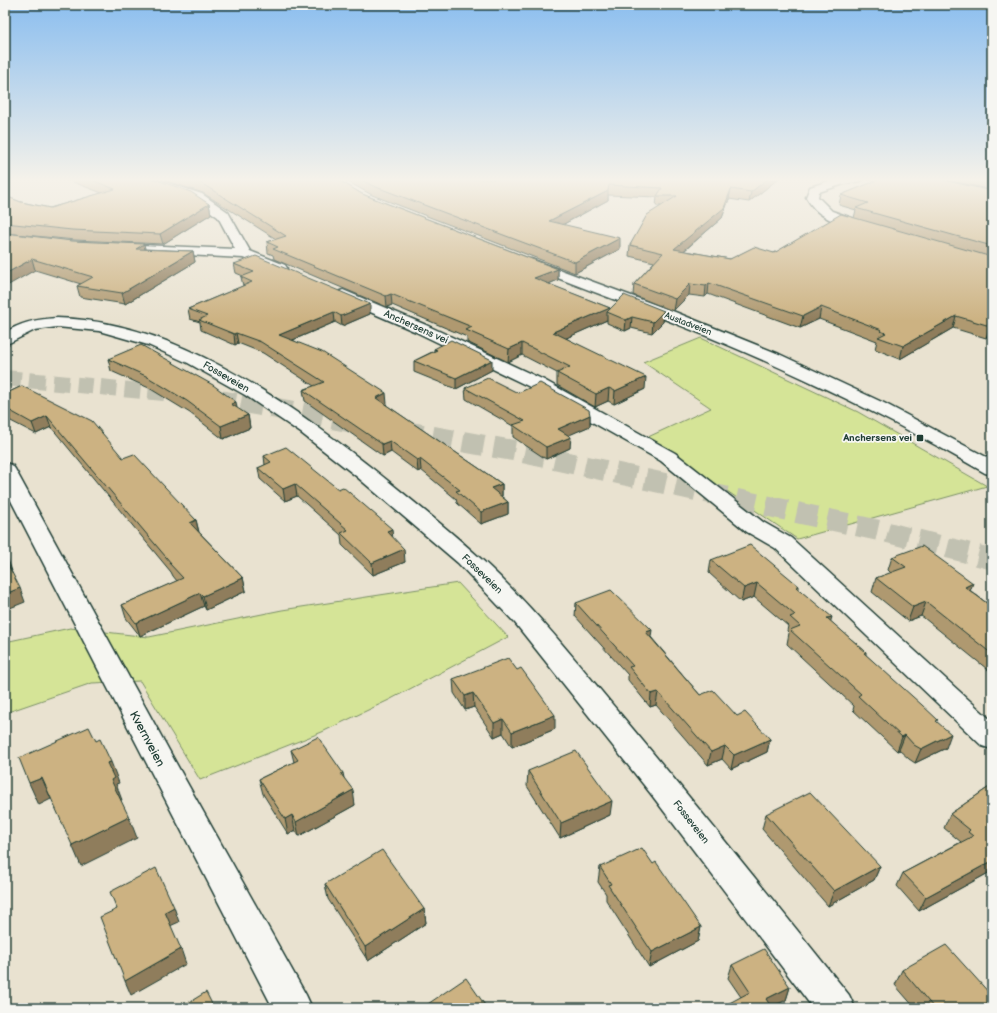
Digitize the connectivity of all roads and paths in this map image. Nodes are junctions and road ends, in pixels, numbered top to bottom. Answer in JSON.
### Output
{"nodes":[{"id":1,"x":229,"y":226,"type":"edge"},
{"id":2,"x":863,"y":226,"type":"edge"},
{"id":3,"x":874,"y":230,"type":"edge"},
{"id":4,"x":105,"y":247,"type":"edge"},
{"id":5,"x":245,"y":254,"type":"junction"},
{"id":6,"x":515,"y":257,"type":"edge"},
{"id":7,"x":294,"y":274,"type":"edge"},
{"id":8,"x":329,"y":289,"type":"edge"},
{"id":9,"x":5,"y":340,"type":"edge"},
{"id":10,"x":5,"y":469,"type":"edge"},
{"id":11,"x":992,"y":469,"type":"edge"},
{"id":12,"x":992,"y":738,"type":"edge"},
{"id":13,"x":293,"y":1008,"type":"edge"},
{"id":14,"x":836,"y":1008,"type":"edge"}],
"edges":[{"from":1,"to":5,"type":"street"},
{"from":2,"to":3,"type":"street"},
{"from":4,"to":5,"type":"street"},
{"from":5,"to":7,"type":"street"},
{"from":6,"to":11,"type":"street","name":"Austadveien"},
{"from":8,"to":12,"type":"street","name":"Anchersens vei"},
{"from":9,"to":14,"type":"street","name":"Fosseveien"},
{"from":10,"to":13,"type":"street","name":"Kvernveien"}]}
